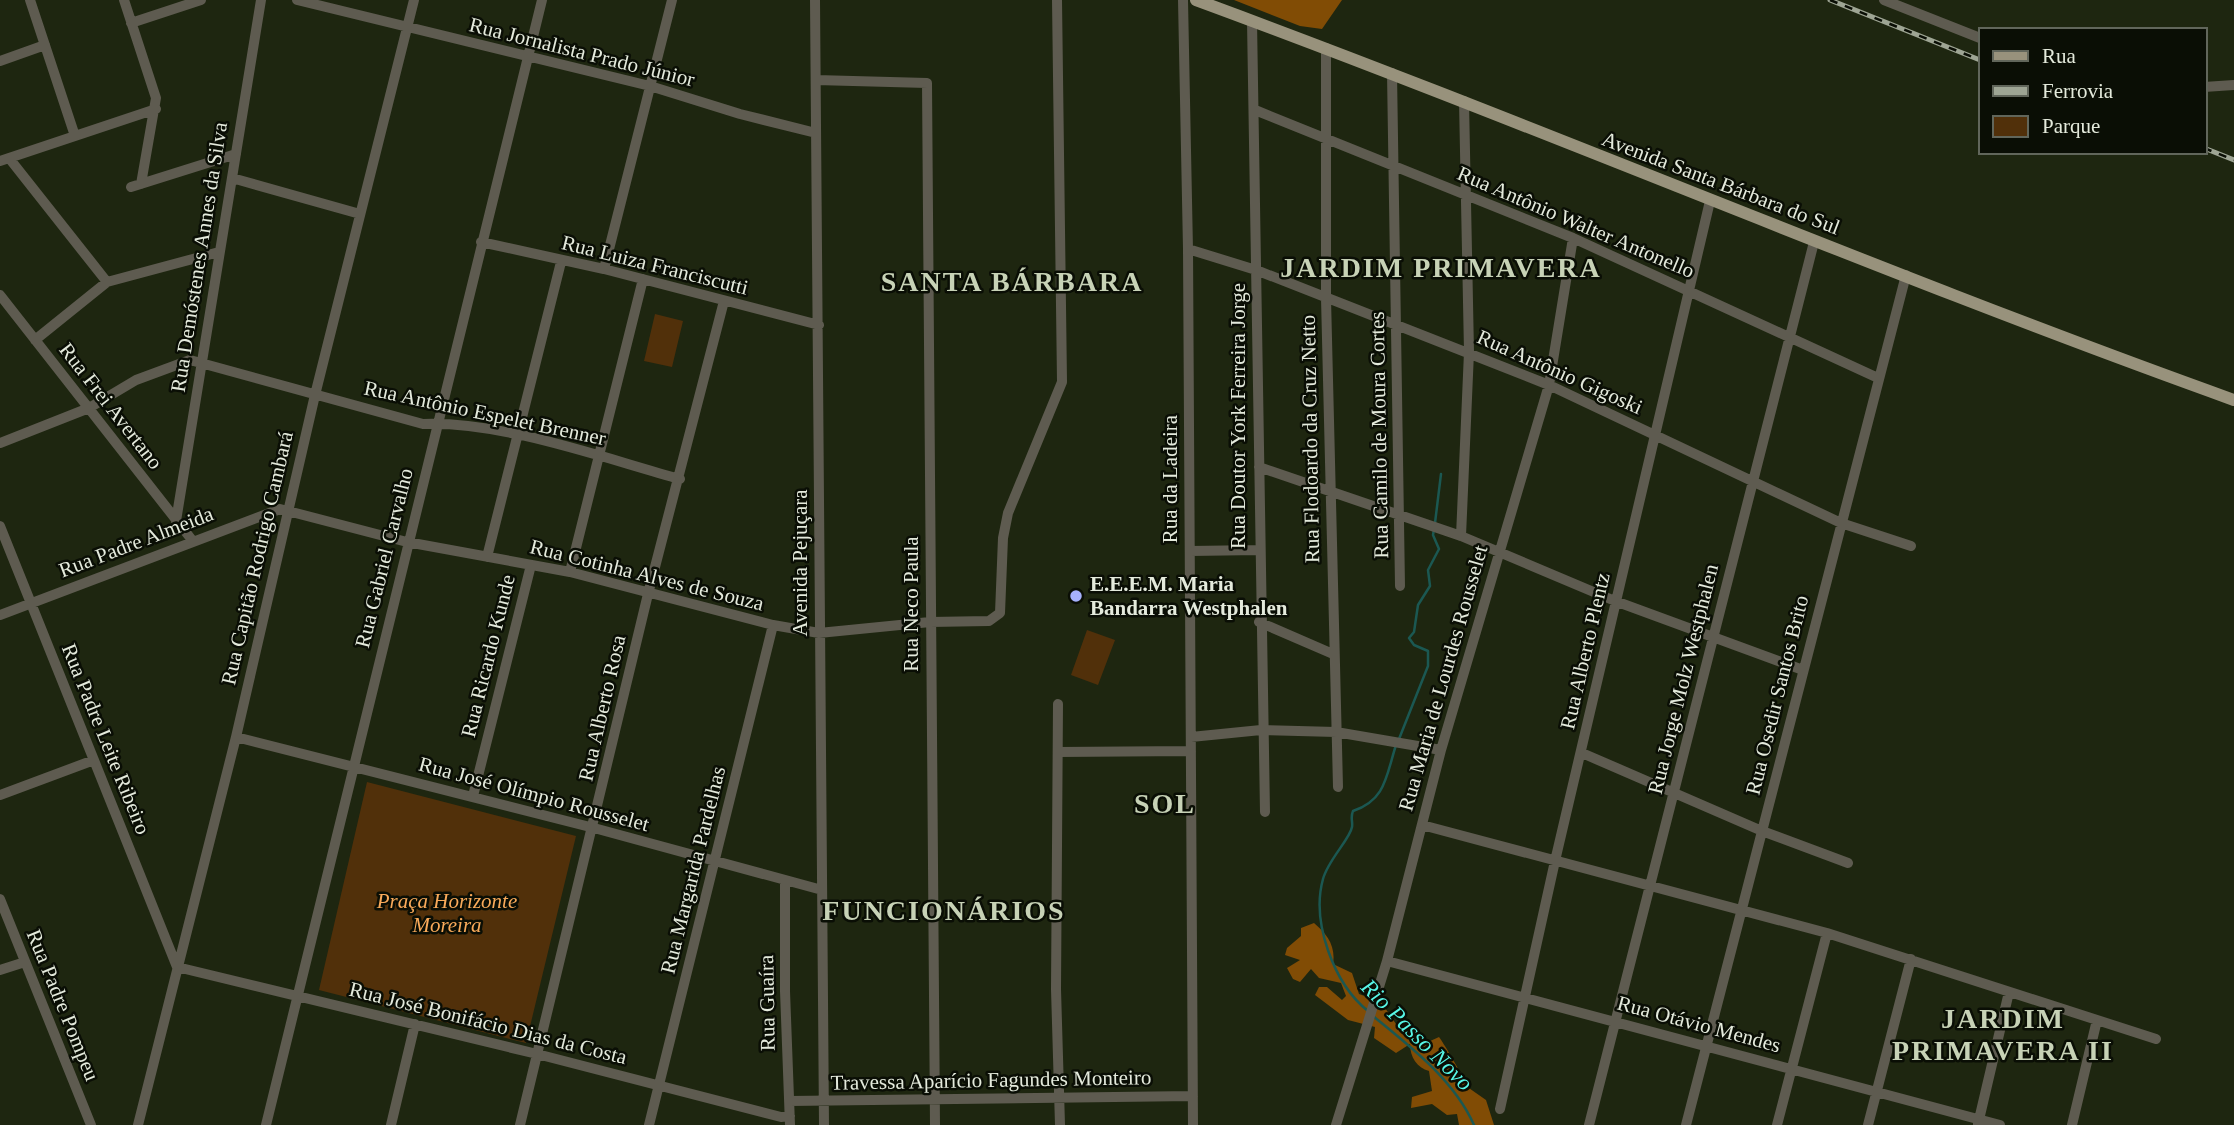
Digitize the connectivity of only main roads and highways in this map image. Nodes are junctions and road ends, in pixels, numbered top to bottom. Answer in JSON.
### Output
{"nodes":[{"id":1,"x":1196,"y":0,"type":"edge"},
{"id":2,"x":2234,"y":400,"type":"edge"}],
"edges":[{"from":1,"to":2,"type":"main road","name":"Avenida Santa Bárbara do Sul"}]}
